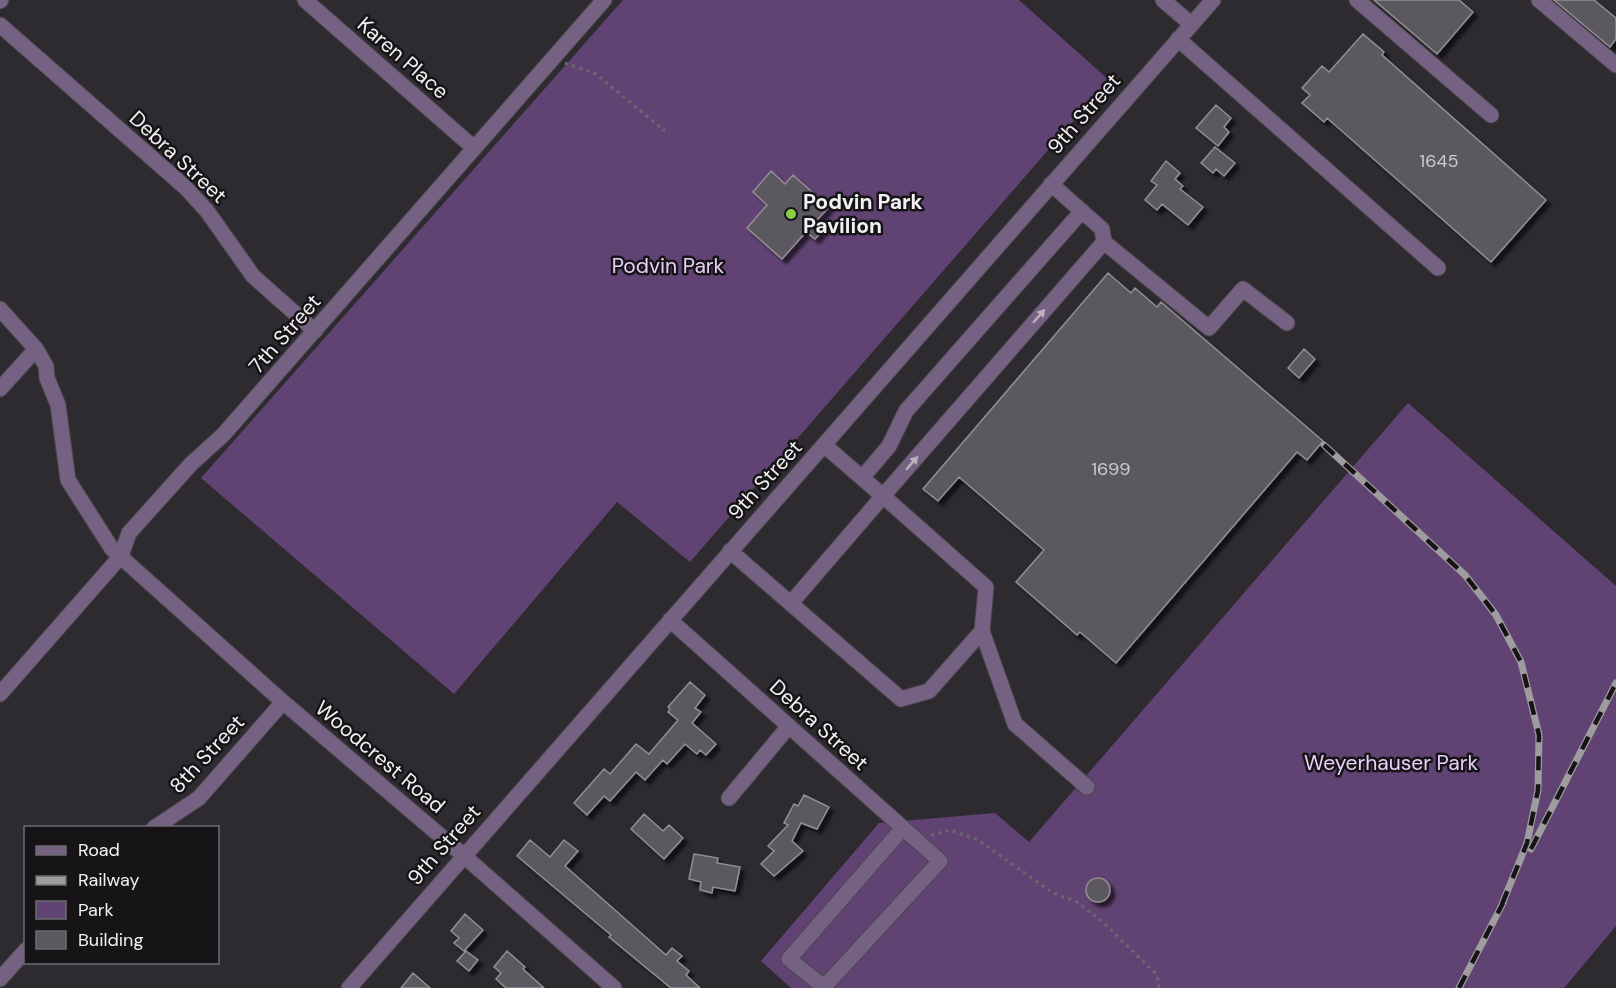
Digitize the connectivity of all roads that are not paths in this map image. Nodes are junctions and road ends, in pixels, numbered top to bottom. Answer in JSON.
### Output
{"nodes":[{"id":1,"x":305,"y":0,"type":"edge"},
{"id":2,"x":604,"y":0,"type":"edge"},
{"id":3,"x":1163,"y":0,"type":"edge"},
{"id":4,"x":1213,"y":0,"type":"edge"},
{"id":5,"x":1357,"y":0,"type":"edge"},
{"id":6,"x":1546,"y":2,"type":"edge"},
{"id":7,"x":1191,"y":24,"type":"junction"},
{"id":8,"x":0,"y":25,"type":"edge"},
{"id":9,"x":1178,"y":39,"type":"junction"},
{"id":10,"x":1616,"y":65,"type":"edge"},
{"id":11,"x":1491,"y":115,"type":"dead end"},
{"id":12,"x":474,"y":148,"type":"junction"},
{"id":13,"x":1051,"y":184,"type":"junction"},
{"id":14,"x":1082,"y":211,"type":"junction"},
{"id":15,"x":1104,"y":242,"type":"junction"},
{"id":16,"x":1438,"y":268,"type":"dead end"},
{"id":17,"x":0,"y":309,"type":"edge"},
{"id":18,"x":1287,"y":323,"type":"dead end"},
{"id":19,"x":315,"y":331,"type":"junction"},
{"id":20,"x":36,"y":349,"type":"junction"},
{"id":21,"x":0,"y":389,"type":"edge"},
{"id":22,"x":824,"y":445,"type":"junction"},
{"id":23,"x":862,"y":477,"type":"junction"},
{"id":24,"x":883,"y":496,"type":"junction"},
{"id":25,"x":730,"y":551,"type":"junction"},
{"id":26,"x":121,"y":556,"type":"junction"},
{"id":27,"x":791,"y":603,"type":"junction"},
{"id":28,"x":670,"y":621,"type":"junction"},
{"id":29,"x":982,"y":631,"type":"junction"},
{"id":30,"x":0,"y":694,"type":"edge"},
{"id":31,"x":283,"y":702,"type":"junction"},
{"id":32,"x":789,"y":726,"type":"junction"},
{"id":33,"x":1086,"y":787,"type":"dead end"},
{"id":34,"x":729,"y":798,"type":"dead end"},
{"id":35,"x":157,"y":826,"type":"edge"},
{"id":36,"x":908,"y":833,"type":"junction"},
{"id":37,"x":463,"y":855,"type":"junction"},
{"id":38,"x":24,"y":952,"type":"edge"},
{"id":39,"x":0,"y":979,"type":"edge"},
{"id":40,"x":349,"y":988,"type":"edge"},
{"id":41,"x":614,"y":988,"type":"edge"}],
"edges":[{"from":1,"to":12,"type":"street","name":"Karen Place"},
{"from":2,"to":12,"type":"street","name":"7th Street"},
{"from":3,"to":7,"type":"street"},
{"from":4,"to":7,"type":"street","name":"9th Street"},
{"from":5,"to":11,"type":"street"},
{"from":6,"to":10,"type":"street"},
{"from":7,"to":9,"type":"street","name":"9th Street"},
{"from":8,"to":19,"type":"street","name":"Debra Street"},
{"from":9,"to":13,"type":"street","name":"9th Street"},
{"from":9,"to":16,"type":"street"},
{"from":12,"to":19,"type":"street","name":"7th Street"},
{"from":13,"to":14,"type":"street"},
{"from":13,"to":22,"type":"street","name":"9th Street"},
{"from":14,"to":15,"type":"street"},
{"from":14,"to":23,"type":"street"},
{"from":15,"to":18,"type":"street"},
{"from":24,"to":15,"type":"street","one_way":true},
{"from":17,"to":20,"type":"street","name":"Woodcrest Road"},
{"from":19,"to":26,"type":"street","name":"7th Street"},
{"from":20,"to":21,"type":"street"},
{"from":20,"to":26,"type":"street","name":"Woodcrest Road"},
{"from":22,"to":23,"type":"street"},
{"from":22,"to":25,"type":"street","name":"9th Street"},
{"from":23,"to":24,"type":"street"},
{"from":24,"to":27,"type":"street"},
{"from":24,"to":29,"type":"street"},
{"from":25,"to":27,"type":"street"},
{"from":25,"to":28,"type":"street","name":"9th Street"},
{"from":26,"to":30,"type":"street","name":"7th Street"},
{"from":26,"to":31,"type":"street","name":"Woodcrest Road"},
{"from":27,"to":29,"type":"street"},
{"from":28,"to":32,"type":"street","name":"Debra Street"},
{"from":28,"to":37,"type":"street","name":"9th Street"},
{"from":29,"to":33,"type":"street"},
{"from":31,"to":35,"type":"street","name":"8th Street"},
{"from":31,"to":37,"type":"street","name":"Woodcrest Road"},
{"from":32,"to":34,"type":"street"},
{"from":32,"to":36,"type":"street","name":"Debra Street"},
{"from":36,"to":36,"type":"street","name":"Debra Street"},
{"from":37,"to":40,"type":"street","name":"9th Street"},
{"from":37,"to":41,"type":"street","name":"Woodcrest Road"},
{"from":38,"to":39,"type":"street"}]}
